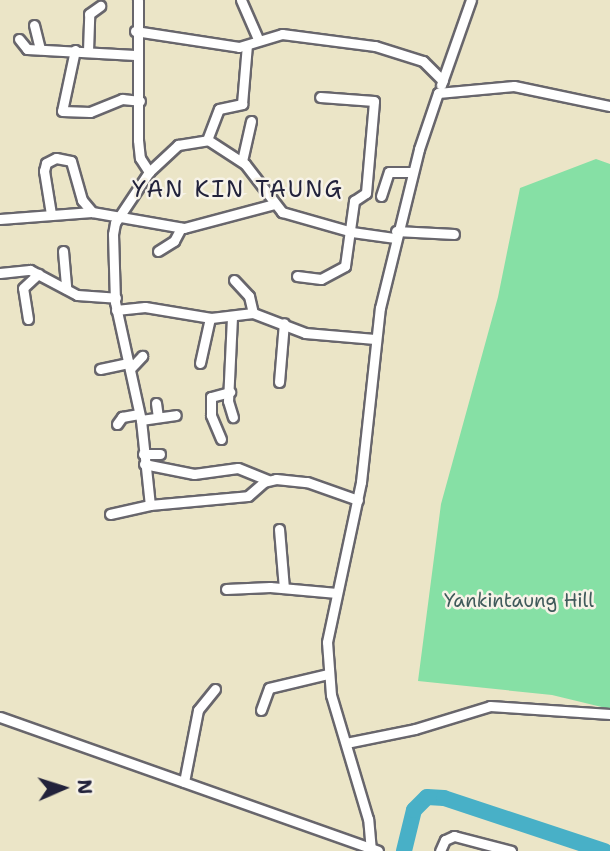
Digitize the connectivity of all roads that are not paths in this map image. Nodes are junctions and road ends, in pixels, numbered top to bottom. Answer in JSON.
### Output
{"nodes":[{"id":1,"x":138,"y":0,"type":"edge"},
{"id":2,"x":241,"y":0,"type":"edge"},
{"id":3,"x":471,"y":0,"type":"edge"},
{"id":4,"x":100,"y":6,"type":"dead end"},
{"id":5,"x":34,"y":25,"type":"dead end"},
{"id":6,"x":135,"y":31,"type":"junction"},
{"id":7,"x":19,"y":39,"type":"dead end"},
{"id":8,"x":258,"y":39,"type":"junction"},
{"id":9,"x":247,"y":45,"type":"junction"},
{"id":10,"x":40,"y":49,"type":"junction"},
{"id":11,"x":75,"y":50,"type":"junction"},
{"id":12,"x":88,"y":51,"type":"junction"},
{"id":13,"x":135,"y":55,"type":"junction"},
{"id":14,"x":443,"y":82,"type":"junction"},
{"id":15,"x":439,"y":93,"type":"junction"},
{"id":16,"x":320,"y":97,"type":"dead end"},
{"id":17,"x":140,"y":102,"type":"junction"},
{"id":18,"x":610,"y":106,"type":"edge"},
{"id":19,"x":251,"y":121,"type":"dead end"},
{"id":20,"x":207,"y":140,"type":"junction"},
{"id":21,"x":242,"y":161,"type":"junction"},
{"id":22,"x":149,"y":172,"type":"junction"},
{"id":23,"x":412,"y":172,"type":"junction"},
{"id":24,"x":381,"y":196,"type":"dead end"},
{"id":25,"x":274,"y":204,"type":"junction"},
{"id":26,"x":92,"y":212,"type":"junction"},
{"id":27,"x":51,"y":214,"type":"junction"},
{"id":28,"x":119,"y":217,"type":"junction"},
{"id":29,"x":0,"y":219,"type":"edge"},
{"id":30,"x":181,"y":228,"type":"junction"},
{"id":31,"x":352,"y":232,"type":"junction"},
{"id":32,"x":395,"y":234,"type":"junction"},
{"id":33,"x":454,"y":234,"type":"dead end"},
{"id":34,"x":63,"y":251,"type":"dead end"},
{"id":35,"x":158,"y":251,"type":"dead end"},
{"id":36,"x":0,"y":273,"type":"edge"},
{"id":37,"x":38,"y":274,"type":"junction"},
{"id":38,"x":297,"y":275,"type":"dead end"},
{"id":39,"x":234,"y":280,"type":"dead end"},
{"id":40,"x":66,"y":289,"type":"junction"},
{"id":41,"x":116,"y":298,"type":"junction"},
{"id":42,"x":116,"y":310,"type":"junction"},
{"id":43,"x":253,"y":313,"type":"junction"},
{"id":44,"x":210,"y":317,"type":"junction"},
{"id":45,"x":232,"y":317,"type":"junction"},
{"id":46,"x":28,"y":319,"type":"dead end"},
{"id":47,"x":284,"y":323,"type":"junction"},
{"id":48,"x":375,"y":339,"type":"junction"},
{"id":49,"x":142,"y":356,"type":"dead end"},
{"id":50,"x":200,"y":363,"type":"dead end"},
{"id":51,"x":129,"y":366,"type":"junction"},
{"id":52,"x":100,"y":369,"type":"dead end"},
{"id":53,"x":279,"y":382,"type":"dead end"},
{"id":54,"x":230,"y":392,"type":"junction"},
{"id":55,"x":156,"y":403,"type":"dead end"},
{"id":56,"x":176,"y":415,"type":"dead end"},
{"id":57,"x":140,"y":417,"type":"junction"},
{"id":58,"x":158,"y":417,"type":"junction"},
{"id":59,"x":233,"y":417,"type":"dead end"},
{"id":60,"x":117,"y":424,"type":"dead end"},
{"id":61,"x":221,"y":439,"type":"dead end"},
{"id":62,"x":160,"y":454,"type":"dead end"},
{"id":63,"x":143,"y":459,"type":"junction"},
{"id":64,"x":268,"y":480,"type":"junction"},
{"id":65,"x":358,"y":500,"type":"junction"},
{"id":66,"x":150,"y":505,"type":"junction"},
{"id":67,"x":110,"y":514,"type":"dead end"},
{"id":68,"x":279,"y":529,"type":"dead end"},
{"id":69,"x":284,"y":587,"type":"junction"},
{"id":70,"x":226,"y":589,"type":"dead end"},
{"id":71,"x":337,"y":593,"type":"junction"},
{"id":72,"x":328,"y":674,"type":"junction"},
{"id":73,"x":215,"y":689,"type":"dead end"},
{"id":74,"x":261,"y":710,"type":"dead end"},
{"id":75,"x":610,"y":714,"type":"edge"},
{"id":76,"x":0,"y":717,"type":"edge"},
{"id":77,"x":346,"y":743,"type":"junction"},
{"id":78,"x":184,"y":782,"type":"junction"},
{"id":79,"x":373,"y":850,"type":"edge"},
{"id":80,"x":440,"y":851,"type":"edge"},
{"id":81,"x":511,"y":851,"type":"edge"}],
"edges":[{"from":1,"to":6,"type":"street"},
{"from":2,"to":8,"type":"street"},
{"from":3,"to":14,"type":"street"},
{"from":4,"to":12,"type":"street"},
{"from":5,"to":10,"type":"street"},
{"from":6,"to":9,"type":"street"},
{"from":6,"to":13,"type":"street"},
{"from":7,"to":10,"type":"street"},
{"from":8,"to":9,"type":"street"},
{"from":8,"to":14,"type":"street"},
{"from":9,"to":20,"type":"street"},
{"from":10,"to":11,"type":"street"},
{"from":11,"to":12,"type":"street"},
{"from":11,"to":17,"type":"street"},
{"from":12,"to":13,"type":"street"},
{"from":13,"to":17,"type":"street"},
{"from":14,"to":15,"type":"street"},
{"from":15,"to":18,"type":"street"},
{"from":15,"to":23,"type":"street"},
{"from":16,"to":31,"type":"street"},
{"from":17,"to":22,"type":"street"},
{"from":19,"to":21,"type":"street"},
{"from":20,"to":21,"type":"street"},
{"from":20,"to":22,"type":"street"},
{"from":21,"to":25,"type":"street"},
{"from":22,"to":28,"type":"street"},
{"from":23,"to":24,"type":"street"},
{"from":23,"to":32,"type":"street"},
{"from":25,"to":30,"type":"street"},
{"from":25,"to":31,"type":"street"},
{"from":26,"to":27,"type":"street"},
{"from":26,"to":27,"type":"street"},
{"from":26,"to":28,"type":"street"},
{"from":27,"to":29,"type":"street"},
{"from":28,"to":30,"type":"street"},
{"from":28,"to":41,"type":"street"},
{"from":30,"to":35,"type":"street"},
{"from":31,"to":32,"type":"street"},
{"from":31,"to":38,"type":"street"},
{"from":32,"to":33,"type":"street"},
{"from":32,"to":48,"type":"street"},
{"from":34,"to":40,"type":"street"},
{"from":36,"to":37,"type":"street"},
{"from":37,"to":40,"type":"street"},
{"from":37,"to":46,"type":"street"},
{"from":39,"to":43,"type":"street"},
{"from":40,"to":41,"type":"street"},
{"from":41,"to":42,"type":"street"},
{"from":42,"to":44,"type":"street"},
{"from":42,"to":51,"type":"street"},
{"from":43,"to":45,"type":"street"},
{"from":43,"to":47,"type":"street"},
{"from":44,"to":45,"type":"street"},
{"from":44,"to":50,"type":"street"},
{"from":45,"to":54,"type":"street"},
{"from":47,"to":48,"type":"street"},
{"from":47,"to":53,"type":"street"},
{"from":48,"to":65,"type":"street"},
{"from":49,"to":51,"type":"street"},
{"from":51,"to":52,"type":"street"},
{"from":51,"to":57,"type":"street"},
{"from":54,"to":59,"type":"street"},
{"from":54,"to":61,"type":"street"},
{"from":55,"to":58,"type":"street"},
{"from":56,"to":58,"type":"street"},
{"from":57,"to":58,"type":"street"},
{"from":57,"to":60,"type":"street"},
{"from":57,"to":63,"type":"street"},
{"from":62,"to":63,"type":"street"},
{"from":63,"to":64,"type":"street"},
{"from":63,"to":66,"type":"street"},
{"from":64,"to":65,"type":"street"},
{"from":64,"to":66,"type":"street"},
{"from":65,"to":71,"type":"street"},
{"from":66,"to":67,"type":"street"},
{"from":68,"to":69,"type":"street"},
{"from":69,"to":70,"type":"street"},
{"from":69,"to":71,"type":"street"},
{"from":71,"to":72,"type":"street"},
{"from":72,"to":74,"type":"street"},
{"from":72,"to":77,"type":"street"},
{"from":73,"to":78,"type":"street"},
{"from":75,"to":77,"type":"street"},
{"from":76,"to":78,"type":"street"},
{"from":77,"to":79,"type":"street"},
{"from":78,"to":79,"type":"street"},
{"from":80,"to":81,"type":"street"}]}
